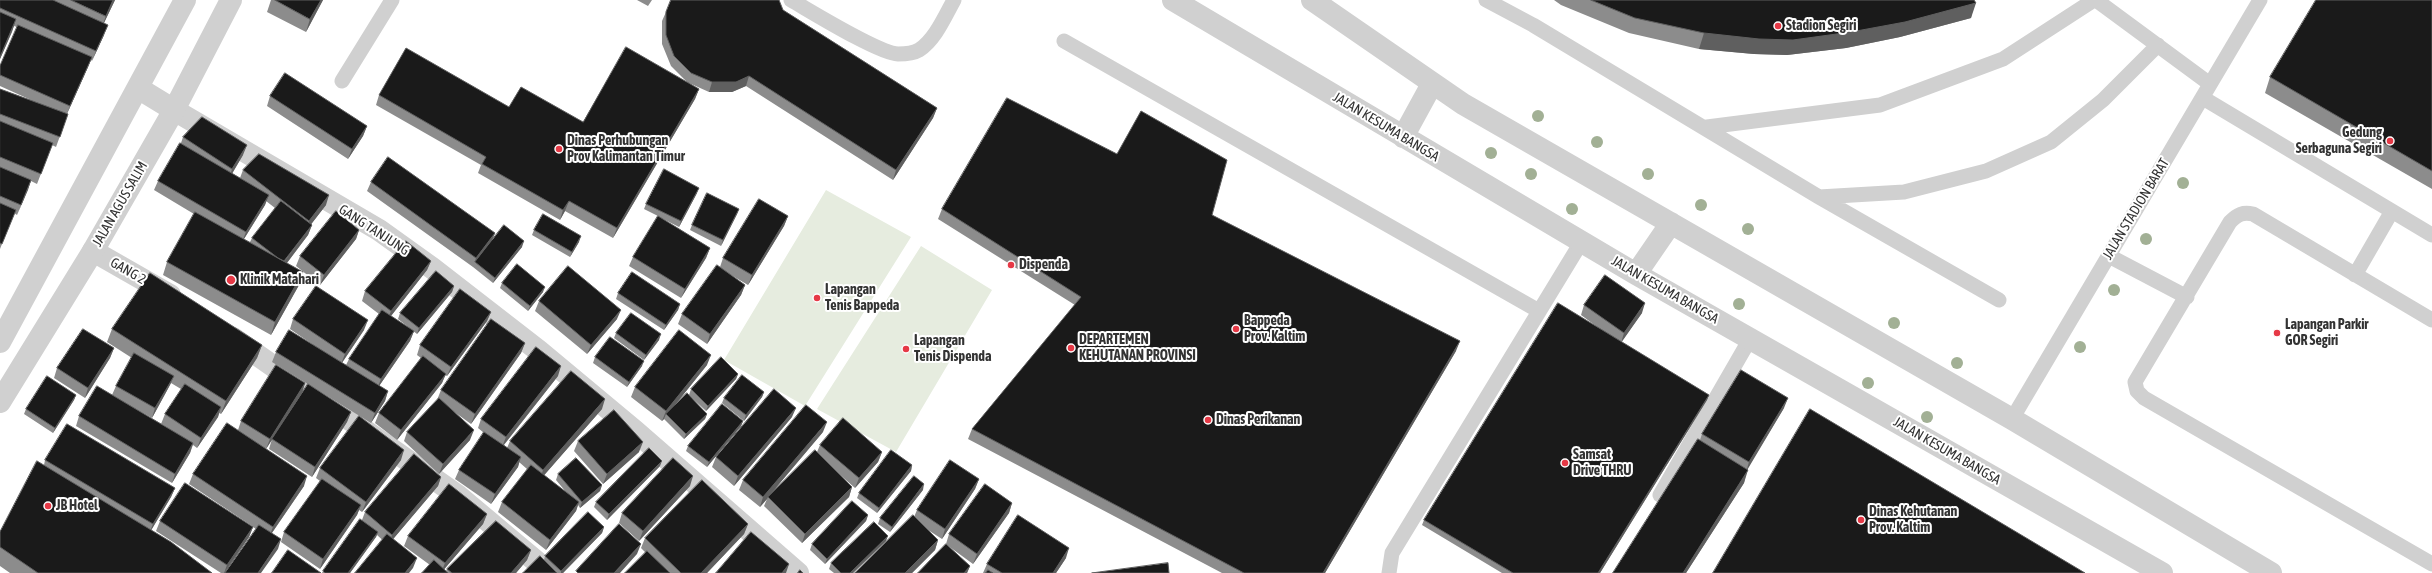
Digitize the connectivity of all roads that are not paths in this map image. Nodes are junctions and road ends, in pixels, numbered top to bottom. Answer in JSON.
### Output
{"nodes":[{"id":1,"x":185,"y":0,"type":"edge"},
{"id":2,"x":231,"y":0,"type":"edge"},
{"id":3,"x":392,"y":0,"type":"edge"},
{"id":4,"x":791,"y":0,"type":"edge"},
{"id":5,"x":954,"y":0,"type":"edge"},
{"id":6,"x":1173,"y":0,"type":"edge"},
{"id":7,"x":1486,"y":0,"type":"edge"},
{"id":8,"x":2095,"y":0,"type":"edge"},
{"id":9,"x":2260,"y":0,"type":"edge"},
{"id":10,"x":1323,"y":4,"type":"edge"},
{"id":11,"x":1064,"y":41,"type":"dead end"},
{"id":12,"x":2158,"y":45,"type":"junction"},
{"id":13,"x":342,"y":81,"type":"dead end"},
{"id":14,"x":1432,"y":84,"type":"junction"},
{"id":15,"x":2210,"y":84,"type":"junction"},
{"id":16,"x":138,"y":88,"type":"junction"},
{"id":17,"x":2203,"y":98,"type":"junction"},
{"id":18,"x":174,"y":110,"type":"junction"},
{"id":19,"x":1707,"y":127,"type":"junction"},
{"id":20,"x":1403,"y":137,"type":"junction"},
{"id":21,"x":1819,"y":197,"type":"junction"},
{"id":22,"x":2392,"y":211,"type":"junction"},
{"id":23,"x":1671,"y":223,"type":"junction"},
{"id":24,"x":2432,"y":235,"type":"edge"},
{"id":25,"x":1582,"y":241,"type":"junction"},
{"id":26,"x":93,"y":251,"type":"junction"},
{"id":27,"x":2108,"y":256,"type":"junction"},
{"id":28,"x":1636,"y":274,"type":"junction"},
{"id":29,"x":2355,"y":275,"type":"junction"},
{"id":30,"x":2187,"y":297,"type":"junction"},
{"id":31,"x":1999,"y":300,"type":"dead end"},
{"id":32,"x":186,"y":305,"type":"edge"},
{"id":33,"x":1539,"y":311,"type":"junction"},
{"id":34,"x":2432,"y":320,"type":"edge"},
{"id":35,"x":217,"y":327,"type":"edge"},
{"id":36,"x":1750,"y":339,"type":"junction"},
{"id":37,"x":0,"y":342,"type":"edge"},
{"id":38,"x":0,"y":402,"type":"edge"},
{"id":39,"x":2012,"y":419,"type":"junction"},
{"id":40,"x":1660,"y":495,"type":"dead end"},
{"id":41,"x":2432,"y":564,"type":"edge"},
{"id":42,"x":550,"y":573,"type":"edge"},
{"id":43,"x":798,"y":573,"type":"edge"},
{"id":44,"x":1389,"y":573,"type":"edge"},
{"id":45,"x":2162,"y":573,"type":"edge"},
{"id":46,"x":2271,"y":573,"type":"edge"}],
"edges":[{"from":1,"to":16,"type":"street"},
{"from":2,"to":18,"type":"street","name":"JALAN AGUS SALIM"},
{"from":3,"to":13,"type":"lane"},
{"from":4,"to":5,"type":"lane"},
{"from":6,"to":20,"type":"street","name":"JALAN KESUMA BANGSA"},
{"from":7,"to":19,"type":"lane"},
{"from":8,"to":12,"type":"lane"},
{"from":8,"to":19,"type":"lane"},
{"from":9,"to":15,"type":"lane","name":"JALAN STADION BARAT"},
{"from":10,"to":14,"type":"street"},
{"from":11,"to":33,"type":"lane"},
{"from":12,"to":15,"type":"lane"},
{"from":12,"to":21,"type":"lane"},
{"from":14,"to":20,"type":"street"},
{"from":14,"to":23,"type":"street"},
{"from":15,"to":17,"type":"lane","name":"JALAN STADION BARAT"},
{"from":16,"to":18,"type":"street","name":"GANG TANJUNG"},
{"from":16,"to":37,"type":"street"},
{"from":17,"to":22,"type":"lane"},
{"from":17,"to":27,"type":"lane","name":"JALAN STADION BARAT"},
{"from":18,"to":26,"type":"street","name":"JALAN AGUS SALIM"},
{"from":18,"to":43,"type":"street","name":"GANG TANJUNG"},
{"from":19,"to":21,"type":"lane"},
{"from":20,"to":25,"type":"street","name":"JALAN KESUMA BANGSA"},
{"from":21,"to":31,"type":"lane"},
{"from":22,"to":24,"type":"lane"},
{"from":22,"to":29,"type":"lane"},
{"from":23,"to":28,"type":"street"},
{"from":23,"to":39,"type":"street"},
{"from":25,"to":28,"type":"street","name":"JALAN KESUMA BANGSA"},
{"from":25,"to":33,"type":"lane"},
{"from":26,"to":32,"type":"street","name":"GANG 2"},
{"from":26,"to":38,"type":"street","name":"JALAN AGUS SALIM"},
{"from":27,"to":30,"type":"lane"},
{"from":27,"to":39,"type":"lane","name":"JALAN STADION BARAT"},
{"from":28,"to":36,"type":"street","name":"JALAN KESUMA BANGSA"},
{"from":29,"to":30,"type":"lane"},
{"from":29,"to":34,"type":"lane"},
{"from":30,"to":41,"type":"lane"},
{"from":33,"to":44,"type":"lane"},
{"from":35,"to":42,"type":"street"},
{"from":36,"to":40,"type":"lane"},
{"from":36,"to":45,"type":"street","name":"JALAN KESUMA BANGSA"},
{"from":39,"to":46,"type":"street"}]}
